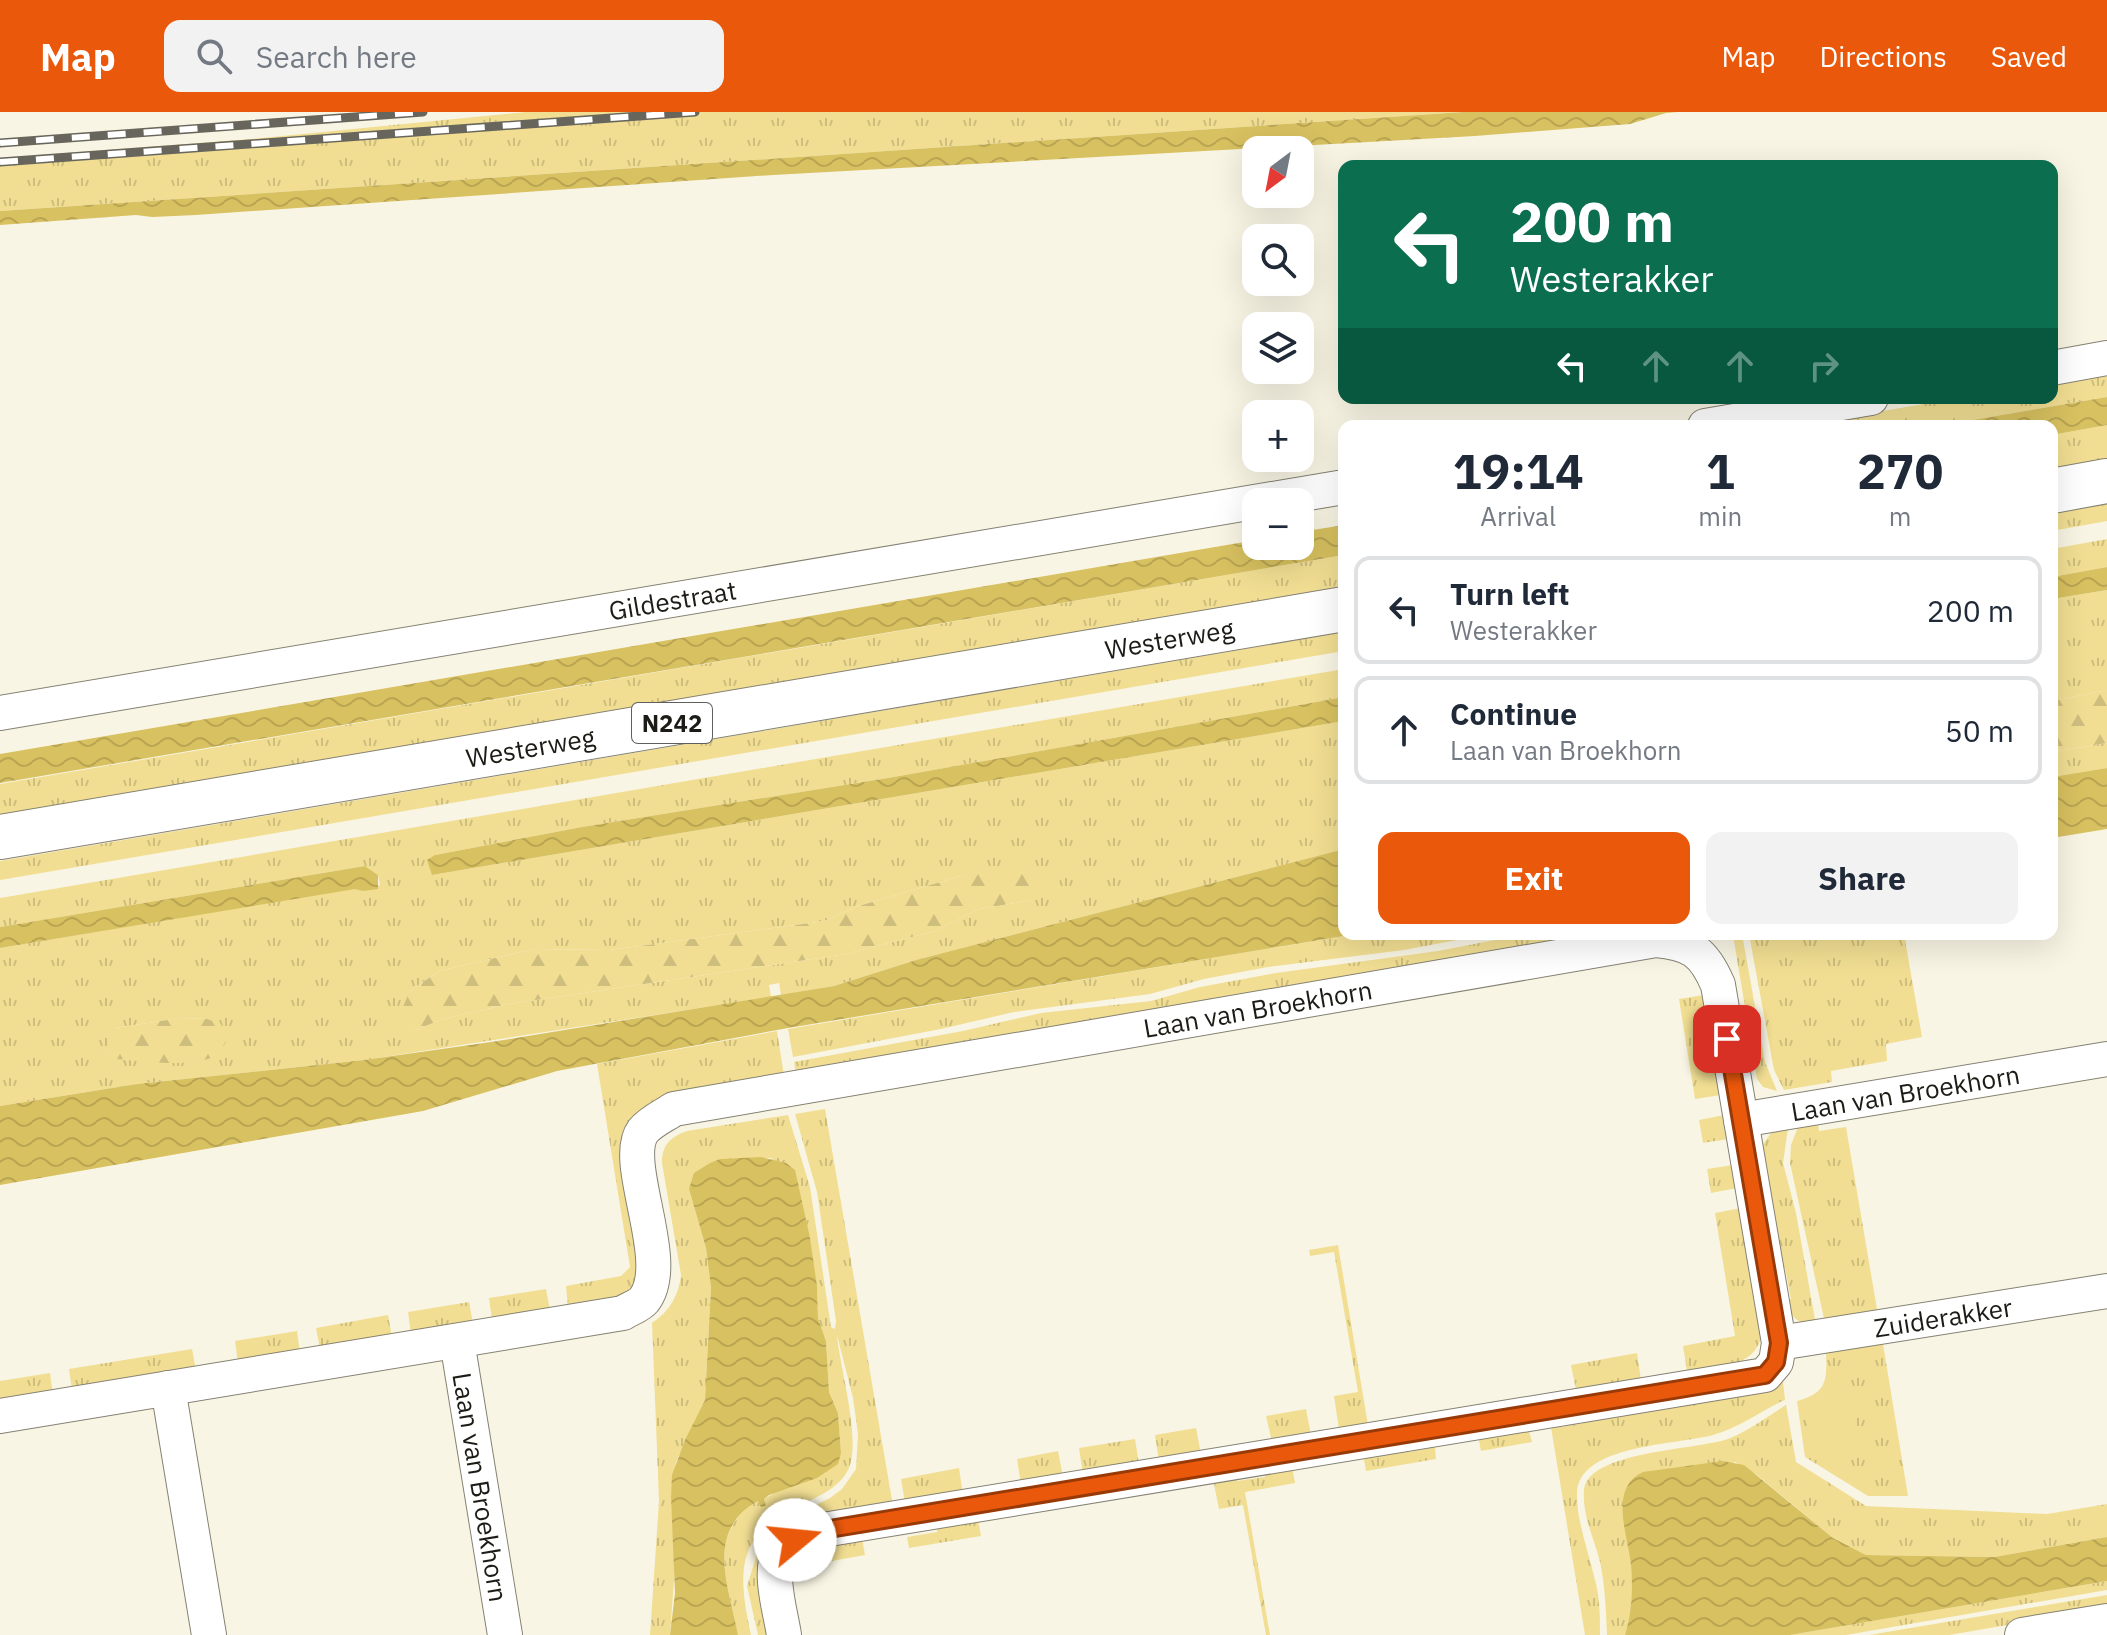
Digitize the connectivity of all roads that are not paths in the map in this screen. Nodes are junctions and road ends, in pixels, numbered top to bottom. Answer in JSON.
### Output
{"nodes":[{"id":1,"x":2107,"y":358,"type":"edge"},
{"id":2,"x":2058,"y":367,"type":"edge"},
{"id":3,"x":1835,"y":404,"type":"edge"},
{"id":4,"x":1741,"y":420,"type":"edge"},
{"id":5,"x":2107,"y":481,"type":"edge"},
{"id":6,"x":1338,"y":488,"type":"edge"},
{"id":7,"x":2058,"y":490,"type":"edge"},
{"id":8,"x":1338,"y":610,"type":"edge"},
{"id":9,"x":0,"y":713,"type":"edge"},
{"id":10,"x":0,"y":837,"type":"edge"},
{"id":11,"x":2107,"y":1059,"type":"edge"},
{"id":12,"x":1741,"y":1120,"type":"junction"},
{"id":13,"x":2107,"y":1291,"type":"edge"},
{"id":14,"x":457,"y":1341,"type":"junction"},
{"id":15,"x":1779,"y":1343,"type":"junction"},
{"id":16,"x":168,"y":1388,"type":"junction"},
{"id":17,"x":0,"y":1416,"type":"edge"},
{"id":18,"x":2107,"y":1621,"type":"edge"},
{"id":19,"x":209,"y":1635,"type":"edge"},
{"id":20,"x":505,"y":1635,"type":"edge"},
{"id":21,"x":784,"y":1635,"type":"edge"},
{"id":22,"x":2022,"y":1635,"type":"edge"}],
"edges":[{"from":1,"to":2,"type":"street"},
{"from":3,"to":4,"type":"street"},
{"from":5,"to":7,"type":"main road"},
{"from":6,"to":9,"type":"street","name":"Gildestraat"},
{"from":8,"to":10,"type":"main road","name":"Westerweg","number":"N242"},
{"from":11,"to":12,"type":"street","name":"Laan van Broekhorn"},
{"from":12,"to":14,"type":"street","name":"Laan van Broekhorn"},
{"from":12,"to":15,"type":"street"},
{"from":13,"to":15,"type":"street","name":"Zuiderakker"},
{"from":14,"to":16,"type":"street","name":"Laan van Broekhorn"},
{"from":14,"to":20,"type":"street","name":"Laan van Broekhorn"},
{"from":15,"to":21,"type":"street"},
{"from":16,"to":17,"type":"street","name":"Laan van Broekhorn"},
{"from":16,"to":19,"type":"street"},
{"from":18,"to":22,"type":"street"}]}
